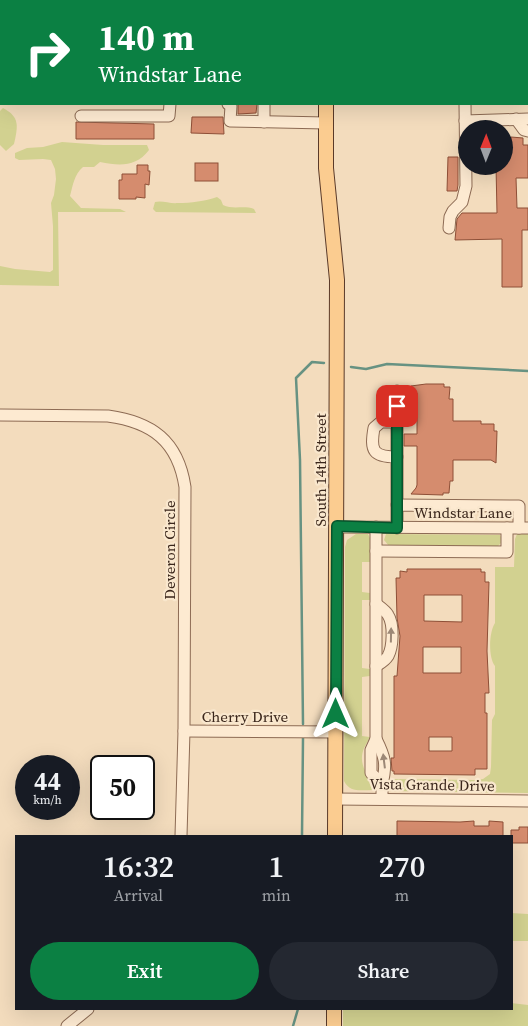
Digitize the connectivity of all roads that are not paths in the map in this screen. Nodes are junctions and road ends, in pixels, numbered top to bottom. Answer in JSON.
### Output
{"nodes":[{"id":1,"x":170,"y":105,"type":"edge"},
{"id":2,"x":229,"y":105,"type":"edge"},
{"id":3,"x":264,"y":105,"type":"edge"},
{"id":4,"x":326,"y":105,"type":"edge"},
{"id":5,"x":465,"y":105,"type":"edge"},
{"id":6,"x":81,"y":116,"type":"dead end"},
{"id":7,"x":516,"y":119,"type":"junction"},
{"id":8,"x":528,"y":119,"type":"edge"},
{"id":9,"x":465,"y":120,"type":"edge"},
{"id":10,"x":490,"y":120,"type":"edge"},
{"id":11,"x":264,"y":122,"type":"junction"},
{"id":12,"x":326,"y":124,"type":"junction"},
{"id":13,"x":528,"y":132,"type":"edge"},
{"id":14,"x":465,"y":175,"type":"edge"},
{"id":15,"x":449,"y":228,"type":"dead end"},
{"id":16,"x":397,"y":391,"type":"dead end"},
{"id":17,"x":0,"y":415,"type":"edge"},
{"id":18,"x":397,"y":422,"type":"junction"},
{"id":19,"x":397,"y":457,"type":"junction"},
{"id":20,"x":397,"y":505,"type":"junction"},
{"id":21,"x":337,"y":526,"type":"junction"},
{"id":22,"x":376,"y":527,"type":"junction"},
{"id":23,"x":397,"y":528,"type":"junction"},
{"id":24,"x":518,"y":528,"type":"edge"},
{"id":25,"x":376,"y":551,"type":"junction"},
{"id":26,"x":184,"y":731,"type":"junction"},
{"id":27,"x":336,"y":732,"type":"junction"},
{"id":28,"x":336,"y":799,"type":"junction"},
{"id":29,"x":382,"y":799,"type":"junction"},
{"id":30,"x":528,"y":801,"type":"edge"},
{"id":31,"x":181,"y":835,"type":"edge"},
{"id":32,"x":335,"y":835,"type":"edge"},
{"id":33,"x":87,"y":1010,"type":"edge"},
{"id":34,"x":334,"y":1010,"type":"edge"},
{"id":35,"x":67,"y":1026,"type":"edge"},
{"id":36,"x":334,"y":1026,"type":"edge"}],
"edges":[{"from":1,"to":6,"type":"street"},
{"from":2,"to":11,"type":"street"},
{"from":3,"to":11,"type":"street"},
{"from":4,"to":12,"type":"main road","name":"South 14th Street"},
{"from":5,"to":9,"type":"street"},
{"from":7,"to":8,"type":"street"},
{"from":7,"to":10,"type":"street"},
{"from":7,"to":13,"type":"street"},
{"from":11,"to":12,"type":"street"},
{"from":12,"to":21,"type":"main road","name":"South 14th Street"},
{"from":14,"to":15,"type":"street"},
{"from":16,"to":18,"type":"street"},
{"from":17,"to":26,"type":"street","name":"Deveron Circle"},
{"from":18,"to":19,"type":"street"},
{"from":18,"to":19,"type":"street"},
{"from":19,"to":20,"type":"street"},
{"from":20,"to":23,"type":"street"},
{"from":20,"to":24,"type":"street"},
{"from":21,"to":22,"type":"street","name":"Windstar Lane"},
{"from":21,"to":27,"type":"main road","name":"South 14th Street"},
{"from":22,"to":23,"type":"street","name":"Windstar Lane"},
{"from":22,"to":25,"type":"street"},
{"from":23,"to":24,"type":"street","name":"Windstar Lane"},
{"from":24,"to":25,"type":"street"},
{"from":25,"to":29,"type":"street"},
{"from":26,"to":27,"type":"street","name":"Cherry Drive"},
{"from":26,"to":31,"type":"street","name":"Deveron Circle"},
{"from":27,"to":28,"type":"main road","name":"South 14th Street"},
{"from":28,"to":29,"type":"street","name":"Vista Grande Drive"},
{"from":28,"to":32,"type":"main road","name":"South 14th Street"},
{"from":29,"to":30,"type":"street","name":"Vista Grande Drive"},
{"from":33,"to":35,"type":"street"},
{"from":34,"to":36,"type":"main road"}]}
